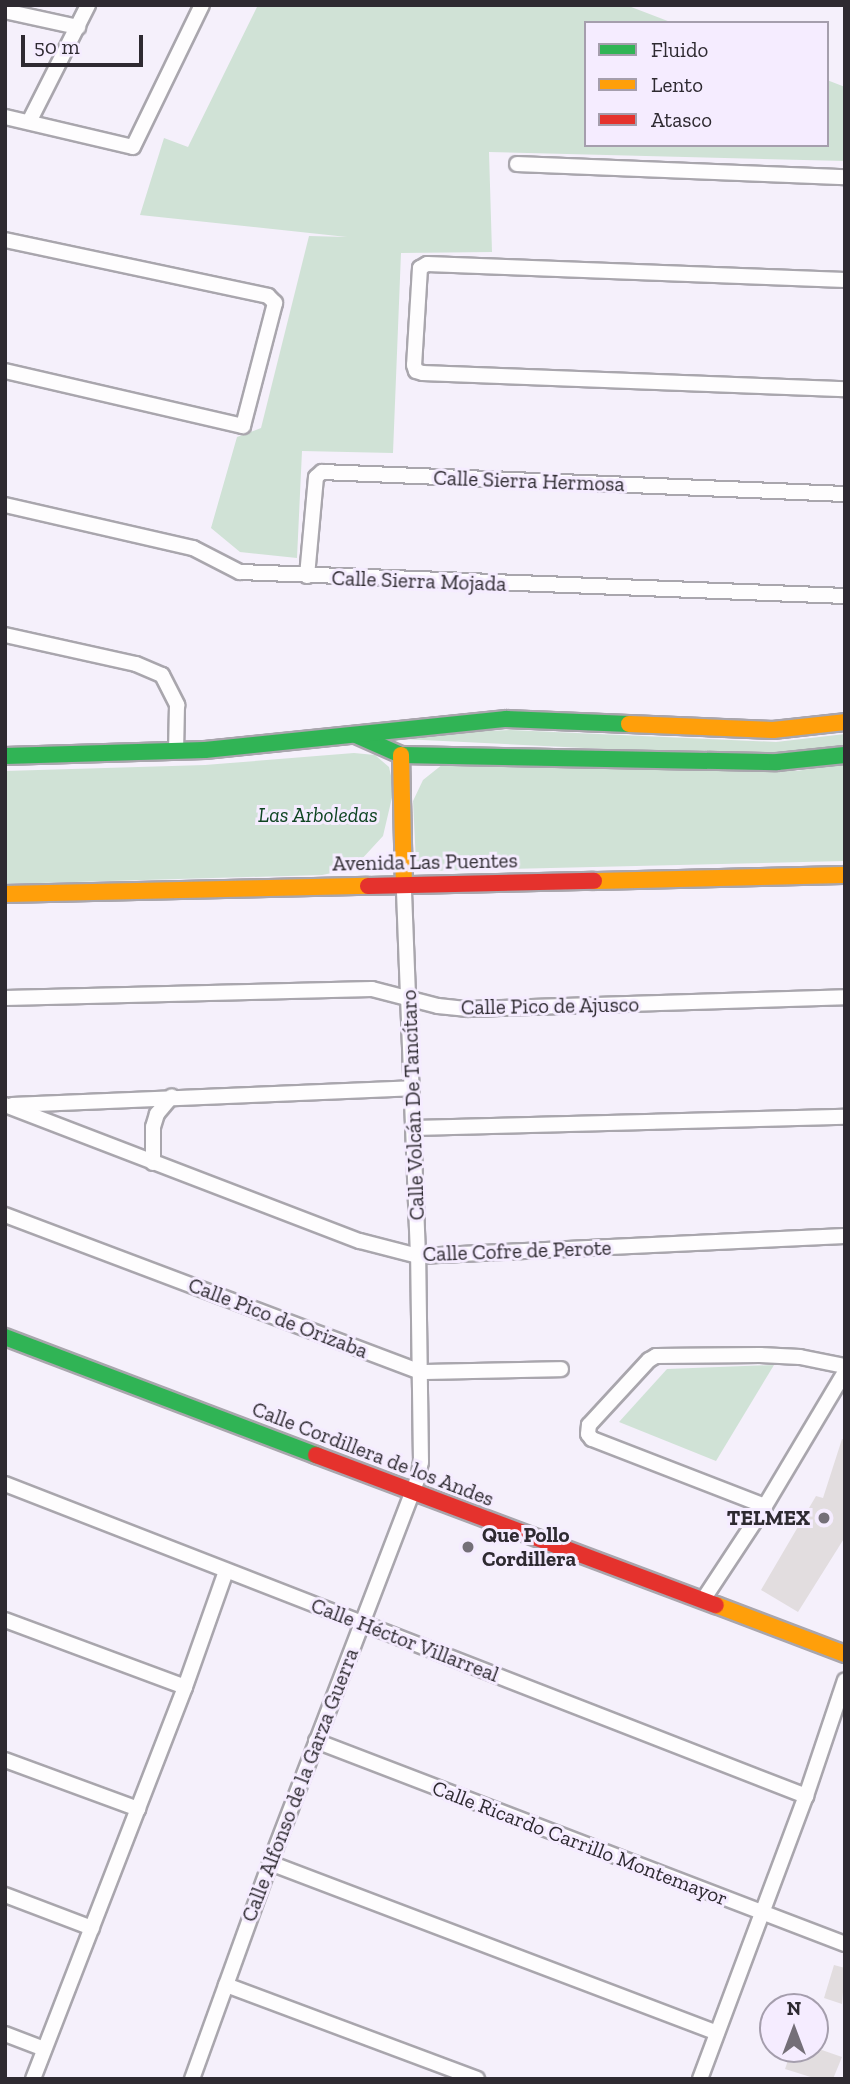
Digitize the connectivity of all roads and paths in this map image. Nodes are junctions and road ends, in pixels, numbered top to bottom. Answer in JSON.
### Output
{"nodes":[{"id":1,"x":88,"y":5,"type":"edge"},
{"id":2,"x":202,"y":5,"type":"edge"},
{"id":3,"x":5,"y":11,"type":"edge"},
{"id":4,"x":78,"y":27,"type":"junction"},
{"id":5,"x":5,"y":117,"type":"edge"},
{"id":6,"x":29,"y":122,"type":"junction"},
{"id":7,"x":517,"y":164,"type":"dead end"},
{"id":8,"x":845,"y":177,"type":"edge"},
{"id":9,"x":5,"y":240,"type":"edge"},
{"id":10,"x":845,"y":281,"type":"edge"},
{"id":11,"x":5,"y":371,"type":"edge"},
{"id":12,"x":845,"y":389,"type":"edge"},
{"id":13,"x":845,"y":494,"type":"edge"},
{"id":14,"x":5,"y":505,"type":"edge"},
{"id":15,"x":307,"y":576,"type":"junction"},
{"id":16,"x":845,"y":596,"type":"edge"},
{"id":17,"x":5,"y":635,"type":"edge"},
{"id":18,"x":845,"y":722,"type":"edge"},
{"id":19,"x":358,"y":736,"type":"junction"},
{"id":20,"x":176,"y":751,"type":"junction"},
{"id":21,"x":401,"y":755,"type":"junction"},
{"id":22,"x":845,"y":755,"type":"edge"},
{"id":23,"x":5,"y":756,"type":"edge"},
{"id":24,"x":845,"y":875,"type":"edge"},
{"id":25,"x":404,"y":884,"type":"junction"},
{"id":26,"x":5,"y":894,"type":"edge"},
{"id":27,"x":845,"y":997,"type":"edge"},
{"id":28,"x":5,"y":998,"type":"edge"},
{"id":29,"x":410,"y":998,"type":"junction"},
{"id":30,"x":412,"y":1088,"type":"junction"},
{"id":31,"x":172,"y":1096,"type":"junction"},
{"id":32,"x":6,"y":1105,"type":"edge"},
{"id":33,"x":845,"y":1117,"type":"edge"},
{"id":34,"x":414,"y":1128,"type":"junction"},
{"id":35,"x":153,"y":1163,"type":"junction"},
{"id":36,"x":5,"y":1215,"type":"edge"},
{"id":37,"x":845,"y":1236,"type":"edge"},
{"id":38,"x":418,"y":1256,"type":"junction"},
{"id":39,"x":5,"y":1337,"type":"edge"},
{"id":40,"x":845,"y":1366,"type":"edge"},
{"id":41,"x":561,"y":1369,"type":"dead end"},
{"id":42,"x":845,"y":1371,"type":"edge"},
{"id":43,"x":420,"y":1372,"type":"junction"},
{"id":44,"x":5,"y":1484,"type":"edge"},
{"id":45,"x":412,"y":1492,"type":"junction"},
{"id":46,"x":765,"y":1506,"type":"junction"},
{"id":47,"x":226,"y":1571,"type":"junction"},
{"id":48,"x":703,"y":1600,"type":"junction"},
{"id":49,"x":5,"y":1620,"type":"edge"},
{"id":50,"x":361,"y":1622,"type":"junction"},
{"id":51,"x":845,"y":1654,"type":"edge"},
{"id":52,"x":845,"y":1680,"type":"edge"},
{"id":53,"x":185,"y":1687,"type":"junction"},
{"id":54,"x":316,"y":1741,"type":"junction"},
{"id":55,"x":5,"y":1760,"type":"edge"},
{"id":56,"x":806,"y":1797,"type":"junction"},
{"id":57,"x":138,"y":1809,"type":"junction"},
{"id":58,"x":270,"y":1863,"type":"junction"},
{"id":59,"x":5,"y":1895,"type":"edge"},
{"id":60,"x":762,"y":1913,"type":"junction"},
{"id":61,"x":92,"y":1928,"type":"junction"},
{"id":62,"x":845,"y":1944,"type":"edge"},
{"id":63,"x":226,"y":1985,"type":"junction"},
{"id":64,"x":716,"y":2032,"type":"junction"},
{"id":65,"x":5,"y":2034,"type":"edge"},
{"id":66,"x":44,"y":2049,"type":"junction"},
{"id":67,"x":33,"y":2079,"type":"edge"},
{"id":68,"x":192,"y":2079,"type":"edge"},
{"id":69,"x":477,"y":2079,"type":"edge"},
{"id":70,"x":699,"y":2079,"type":"edge"}],
"edges":[{"from":1,"to":4,"type":"street"},
{"from":2,"to":6,"type":"street"},
{"from":3,"to":4,"type":"street"},
{"from":4,"to":6,"type":"street"},
{"from":5,"to":6,"type":"street"},
{"from":7,"to":8,"type":"street"},
{"from":9,"to":11,"type":"street"},
{"from":10,"to":12,"type":"street"},
{"from":13,"to":15,"type":"street","name":"Calle Sierra Hermosa"},
{"from":14,"to":15,"type":"street","name":"Calle Sierra Mojada"},
{"from":15,"to":16,"type":"street","name":"Calle Sierra Mojada"},
{"from":17,"to":20,"type":"street"},
{"from":18,"to":19,"type":"street"},
{"from":19,"to":20,"type":"street"},
{"from":19,"to":21,"type":"street"},
{"from":20,"to":23,"type":"street"},
{"from":21,"to":22,"type":"street"},
{"from":21,"to":25,"type":"street"},
{"from":24,"to":25,"type":"street","name":"Avenida Las Puentes"},
{"from":25,"to":26,"type":"street","name":"Avenida Las Puentes"},
{"from":25,"to":29,"type":"street","name":"Calle Volcán De Tancítaro"},
{"from":27,"to":29,"type":"street","name":"Calle Pico de Ajusco"},
{"from":28,"to":29,"type":"street","name":"Calle Pico de Ajusco"},
{"from":29,"to":30,"type":"street","name":"Calle Volcán De Tancítaro"},
{"from":30,"to":31,"type":"street"},
{"from":30,"to":34,"type":"street","name":"Calle Volcán De Tancítaro"},
{"from":31,"to":32,"type":"street"},
{"from":31,"to":35,"type":"street"},
{"from":32,"to":35,"type":"street","name":"Calle Cofre de Perote"},
{"from":33,"to":34,"type":"street"},
{"from":34,"to":38,"type":"street","name":"Calle Volcán De Tancítaro"},
{"from":35,"to":38,"type":"street","name":"Calle Cofre de Perote"},
{"from":36,"to":43,"type":"street","name":"Calle Pico de Orizaba"},
{"from":37,"to":38,"type":"street","name":"Calle Cofre de Perote"},
{"from":38,"to":43,"type":"street","name":"Calle Volcán De Tancítaro"},
{"from":39,"to":45,"type":"street","name":"Calle Cordillera de los Andes"},
{"from":40,"to":46,"type":"street"},
{"from":41,"to":43,"type":"street","name":"Calle Pico de Orizaba"},
{"from":42,"to":46,"type":"street"},
{"from":43,"to":45,"type":"street","name":"Calle Volcán De Tancítaro"},
{"from":44,"to":47,"type":"street","name":"Calle Héctor Villarreal"},
{"from":45,"to":48,"type":"street","name":"Calle Cordillera de los Andes"},
{"from":45,"to":50,"type":"street","name":"Calle Alfonso de la Garza Guerra"},
{"from":46,"to":48,"type":"street"},
{"from":47,"to":50,"type":"street","name":"Calle Héctor Villarreal"},
{"from":47,"to":53,"type":"street"},
{"from":48,"to":51,"type":"street","name":"Calle Cordillera de los Andes"},
{"from":49,"to":53,"type":"street"},
{"from":50,"to":54,"type":"street","name":"Calle Alfonso de la Garza Guerra"},
{"from":50,"to":56,"type":"street","name":"Calle Héctor Villarreal"},
{"from":52,"to":56,"type":"street"},
{"from":53,"to":57,"type":"street"},
{"from":54,"to":58,"type":"street","name":"Calle Alfonso de la Garza Guerra"},
{"from":54,"to":60,"type":"street","name":"Calle Ricardo Carrillo Montemayor"},
{"from":55,"to":57,"type":"street"},
{"from":56,"to":60,"type":"street"},
{"from":57,"to":61,"type":"street"},
{"from":58,"to":63,"type":"street","name":"Calle Alfonso de la Garza Guerra"},
{"from":58,"to":64,"type":"street"},
{"from":59,"to":61,"type":"street"},
{"from":60,"to":62,"type":"street","name":"Calle Ricardo Carrillo Montemayor"},
{"from":60,"to":64,"type":"street"},
{"from":61,"to":66,"type":"street"},
{"from":63,"to":68,"type":"street","name":"Calle Alfonso de la Garza Guerra"},
{"from":63,"to":69,"type":"street"},
{"from":64,"to":70,"type":"street"},
{"from":65,"to":66,"type":"street"},
{"from":66,"to":67,"type":"street"}]}
